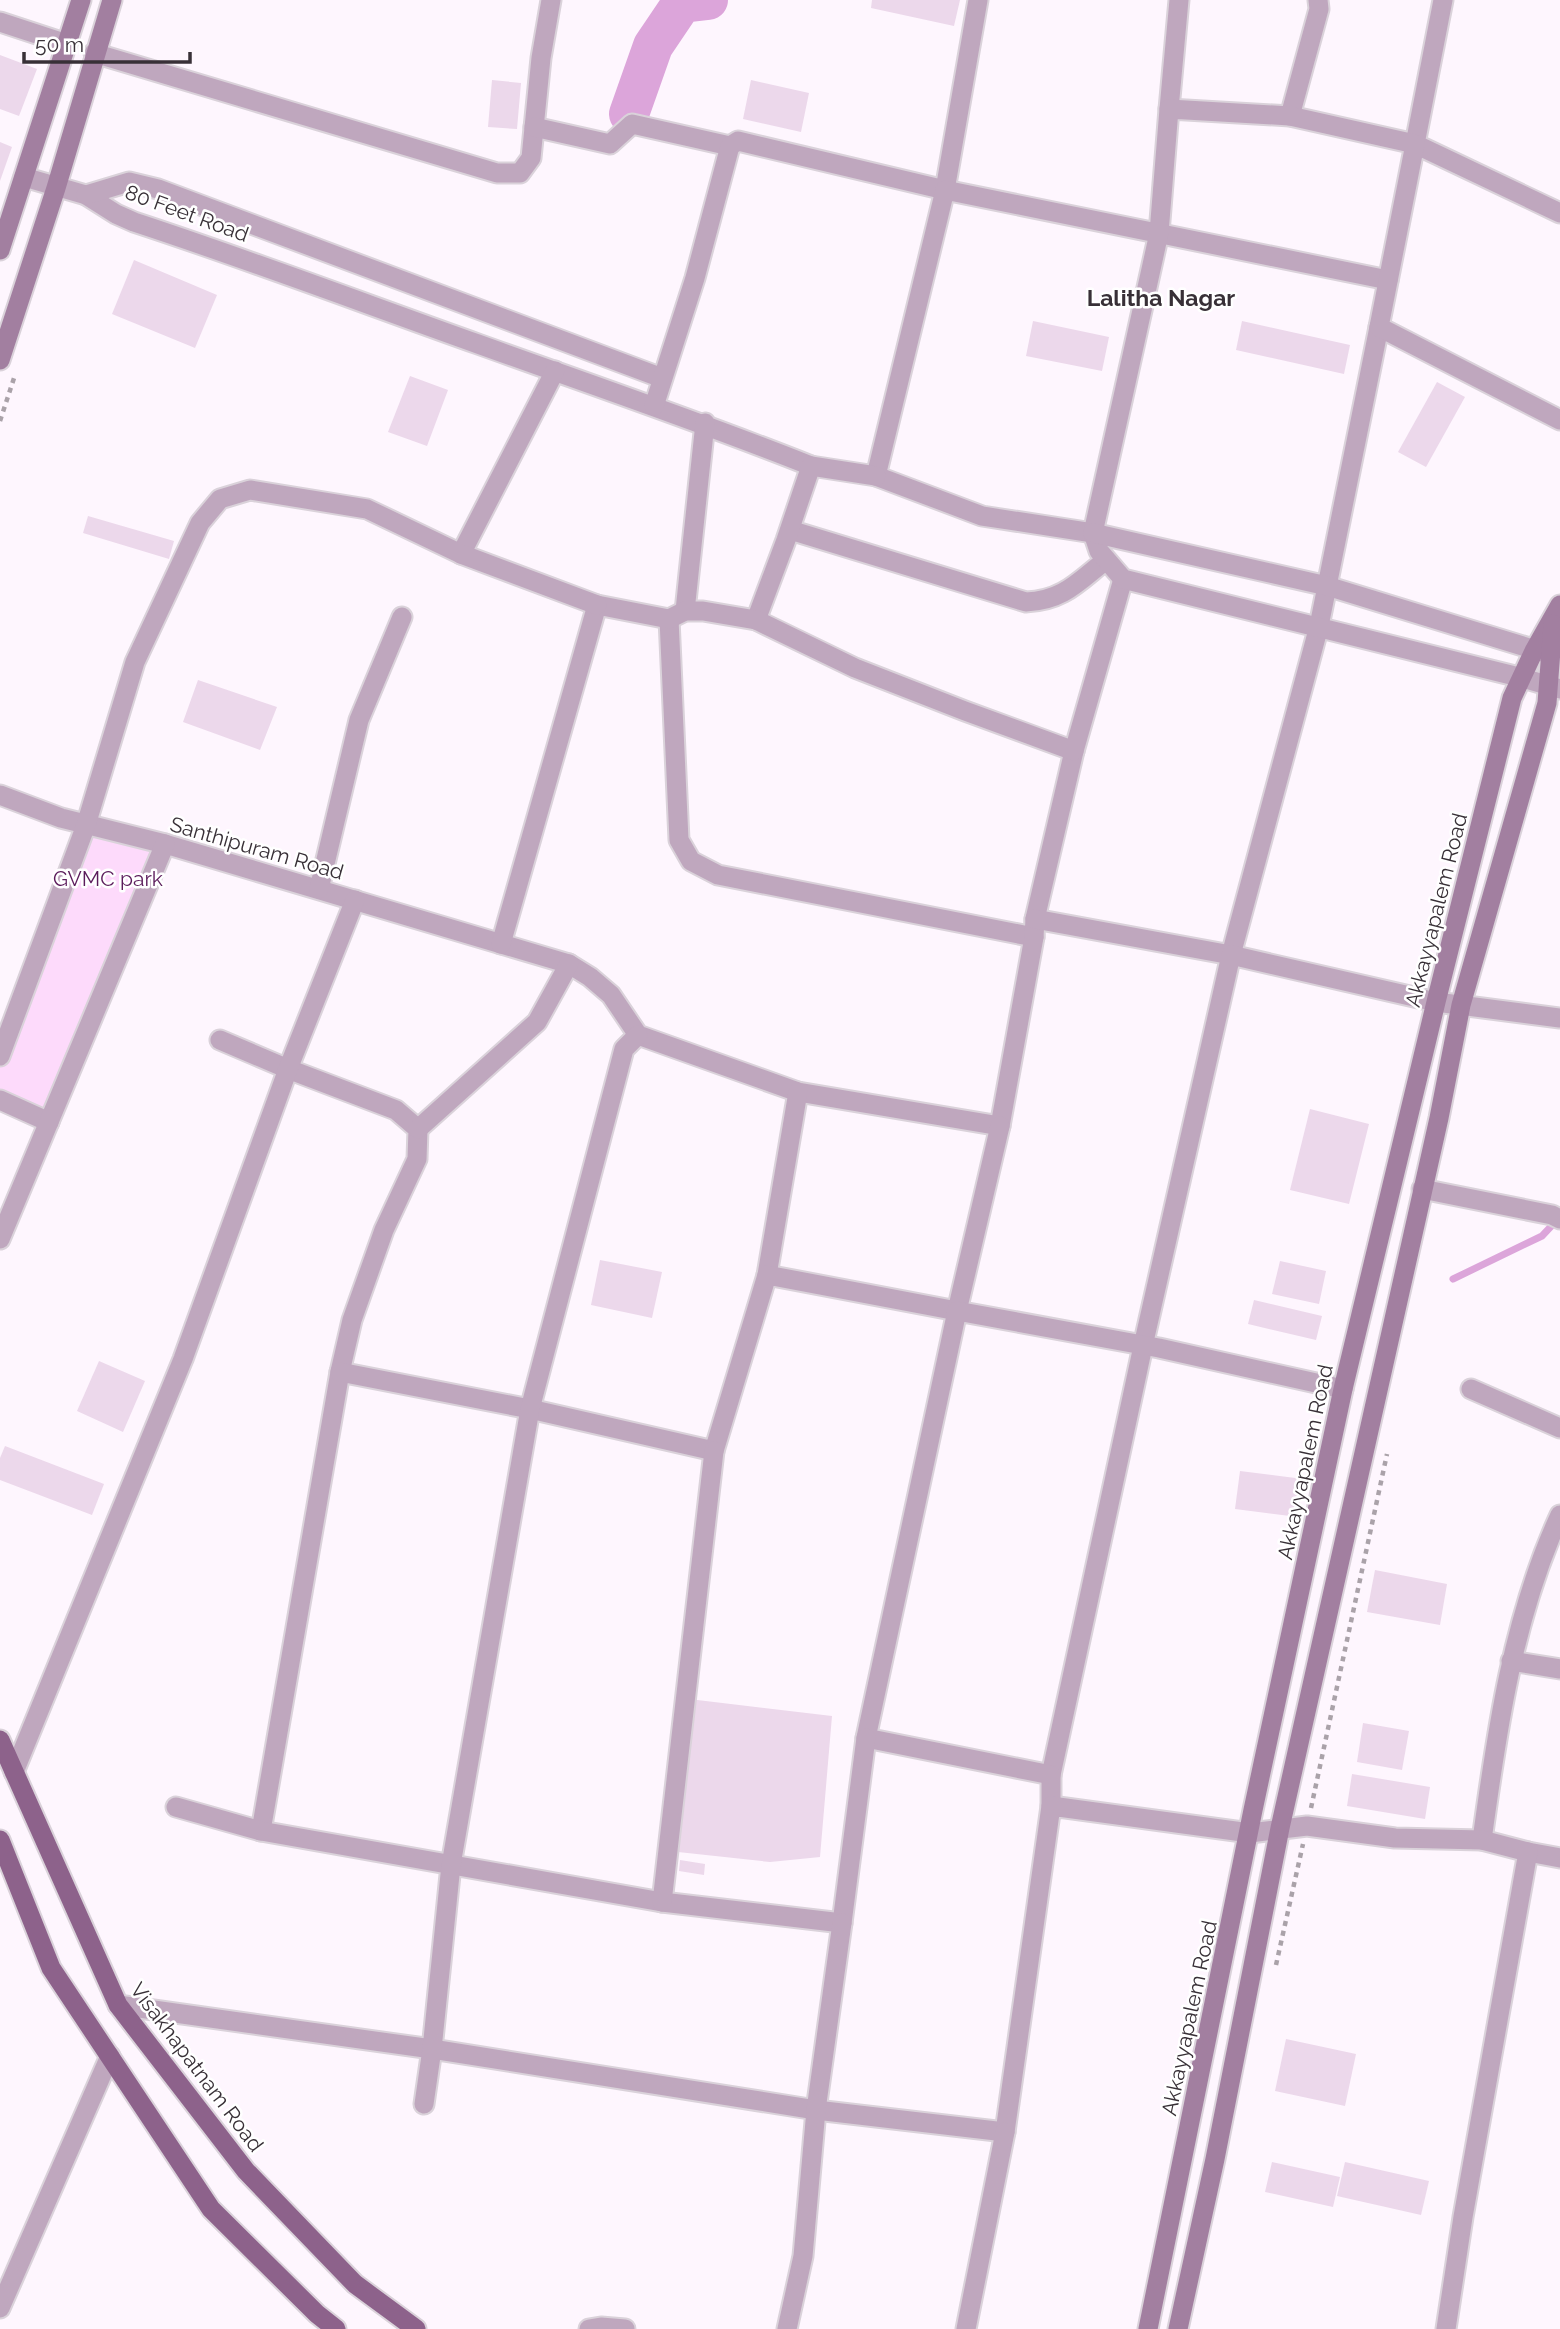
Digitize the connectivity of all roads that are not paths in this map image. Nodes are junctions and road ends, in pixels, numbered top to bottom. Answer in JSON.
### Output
{"nodes":[{"id":1,"x":81,"y":0,"type":"edge"},
{"id":2,"x":112,"y":0,"type":"edge"},
{"id":3,"x":551,"y":0,"type":"edge"},
{"id":4,"x":978,"y":0,"type":"edge"},
{"id":5,"x":1179,"y":0,"type":"edge"},
{"id":6,"x":1318,"y":0,"type":"edge"},
{"id":7,"x":1443,"y":0,"type":"edge"},
{"id":8,"x":0,"y":22,"type":"edge"},
{"id":9,"x":67,"y":44,"type":"junction"},
{"id":10,"x":94,"y":53,"type":"junction"},
{"id":11,"x":1168,"y":109,"type":"junction"},
{"id":12,"x":1290,"y":116,"type":"junction"},
{"id":13,"x":534,"y":127,"type":"junction"},
{"id":14,"x":1415,"y":144,"type":"junction"},
{"id":15,"x":730,"y":146,"type":"junction"},
{"id":16,"x":24,"y":177,"type":"junction"},
{"id":17,"x":56,"y":188,"type":"junction"},
{"id":18,"x":945,"y":190,"type":"junction"},
{"id":19,"x":86,"y":195,"type":"junction"},
{"id":20,"x":1560,"y":213,"type":"edge"},
{"id":21,"x":1159,"y":233,"type":"junction"},
{"id":22,"x":0,"y":250,"type":"edge"},
{"id":23,"x":1388,"y":280,"type":"junction"},
{"id":24,"x":1379,"y":327,"type":"junction"},
{"id":25,"x":0,"y":360,"type":"edge"},
{"id":26,"x":555,"y":371,"type":"junction"},
{"id":27,"x":662,"y":378,"type":"junction"},
{"id":28,"x":654,"y":406,"type":"junction"},
{"id":29,"x":1560,"y":420,"type":"edge"},
{"id":30,"x":705,"y":423,"type":"junction"},
{"id":31,"x":811,"y":466,"type":"junction"},
{"id":32,"x":876,"y":476,"type":"junction"},
{"id":33,"x":790,"y":530,"type":"junction"},
{"id":34,"x":1093,"y":533,"type":"junction"},
{"id":35,"x":461,"y":554,"type":"junction"},
{"id":36,"x":1106,"y":560,"type":"junction"},
{"id":37,"x":1123,"y":579,"type":"junction"},
{"id":38,"x":1327,"y":586,"type":"junction"},
{"id":39,"x":597,"y":606,"type":"junction"},
{"id":40,"x":1557,"y":612,"type":"edge"},
{"id":41,"x":677,"y":615,"type":"junction"},
{"id":42,"x":402,"y":617,"type":"dead end"},
{"id":43,"x":756,"y":620,"type":"junction"},
{"id":44,"x":1318,"y":626,"type":"junction"},
{"id":45,"x":1549,"y":654,"type":"edge"},
{"id":46,"x":1522,"y":678,"type":"junction"},
{"id":47,"x":1555,"y":688,"type":"edge"},
{"id":48,"x":1074,"y":751,"type":"junction"},
{"id":49,"x":0,"y":795,"type":"edge"},
{"id":50,"x":86,"y":825,"type":"junction"},
{"id":51,"x":165,"y":844,"type":"junction"},
{"id":52,"x":319,"y":889,"type":"junction"},
{"id":53,"x":355,"y":900,"type":"junction"},
{"id":54,"x":1034,"y":928,"type":"junction"},
{"id":55,"x":501,"y":944,"type":"junction"},
{"id":56,"x":1231,"y":955,"type":"junction"},
{"id":57,"x":569,"y":964,"type":"junction"},
{"id":58,"x":1436,"y":1002,"type":"junction"},
{"id":59,"x":1461,"y":1005,"type":"junction"},
{"id":60,"x":1560,"y":1018,"type":"edge"},
{"id":61,"x":638,"y":1035,"type":"junction"},
{"id":62,"x":220,"y":1040,"type":"dead end"},
{"id":63,"x":0,"y":1056,"type":"edge"},
{"id":64,"x":288,"y":1069,"type":"junction"},
{"id":65,"x":798,"y":1093,"type":"junction"},
{"id":66,"x":0,"y":1100,"type":"edge"},
{"id":67,"x":49,"y":1122,"type":"junction"},
{"id":68,"x":1000,"y":1126,"type":"junction"},
{"id":69,"x":418,"y":1129,"type":"junction"},
{"id":70,"x":1422,"y":1189,"type":"junction"},
{"id":71,"x":1556,"y":1217,"type":"edge"},
{"id":72,"x":0,"y":1239,"type":"edge"},
{"id":73,"x":767,"y":1275,"type":"junction"},
{"id":74,"x":957,"y":1311,"type":"junction"},
{"id":75,"x":1143,"y":1346,"type":"junction"},
{"id":76,"x":341,"y":1372,"type":"junction"},
{"id":77,"x":1343,"y":1389,"type":"junction"},
{"id":78,"x":1471,"y":1389,"type":"dead end"},
{"id":79,"x":530,"y":1409,"type":"junction"},
{"id":80,"x":1560,"y":1428,"type":"edge"},
{"id":81,"x":713,"y":1451,"type":"junction"},
{"id":82,"x":1560,"y":1515,"type":"edge"},
{"id":83,"x":1511,"y":1661,"type":"junction"},
{"id":84,"x":1560,"y":1669,"type":"edge"},
{"id":85,"x":866,"y":1738,"type":"junction"},
{"id":86,"x":0,"y":1740,"type":"edge"},
{"id":87,"x":14,"y":1772,"type":"junction"},
{"id":88,"x":1051,"y":1775,"type":"junction"},
{"id":89,"x":1051,"y":1806,"type":"junction"},
{"id":90,"x":176,"y":1807,"type":"dead end"},
{"id":91,"x":1280,"y":1828,"type":"junction"},
{"id":92,"x":261,"y":1831,"type":"junction"},
{"id":93,"x":1250,"y":1833,"type":"junction"},
{"id":94,"x":1482,"y":1840,"type":"junction"},
{"id":95,"x":1,"y":1848,"type":"edge"},
{"id":96,"x":1528,"y":1852,"type":"junction"},
{"id":97,"x":1560,"y":1858,"type":"edge"},
{"id":98,"x":451,"y":1865,"type":"junction"},
{"id":99,"x":662,"y":1902,"type":"junction"},
{"id":100,"x":842,"y":1923,"type":"junction"},
{"id":101,"x":118,"y":2005,"type":"junction"},
{"id":102,"x":432,"y":2049,"type":"junction"},
{"id":103,"x":110,"y":2056,"type":"junction"},
{"id":104,"x":424,"y":2104,"type":"dead end"},
{"id":105,"x":816,"y":2110,"type":"junction"},
{"id":106,"x":1005,"y":2132,"type":"junction"},
{"id":107,"x":0,"y":2308,"type":"edge"},
{"id":108,"x":328,"y":2327,"type":"edge"},
{"id":109,"x":416,"y":2329,"type":"edge"},
{"id":110,"x":589,"y":2329,"type":"edge"},
{"id":111,"x":625,"y":2329,"type":"edge"},
{"id":112,"x":787,"y":2329,"type":"edge"},
{"id":113,"x":966,"y":2329,"type":"edge"},
{"id":114,"x":1148,"y":2329,"type":"edge"},
{"id":115,"x":1178,"y":2329,"type":"edge"},
{"id":116,"x":1446,"y":2329,"type":"edge"}],
"edges":[{"from":1,"to":9,"type":"main road"},
{"from":2,"to":10,"type":"main road"},
{"from":3,"to":13,"type":"street"},
{"from":4,"to":18,"type":"street"},
{"from":5,"to":11,"type":"street"},
{"from":6,"to":12,"type":"street"},
{"from":7,"to":14,"type":"street"},
{"from":8,"to":9,"type":"street"},
{"from":9,"to":16,"type":"main road"},
{"from":10,"to":13,"type":"street"},
{"from":10,"to":17,"type":"main road"},
{"from":11,"to":12,"type":"street"},
{"from":11,"to":21,"type":"street"},
{"from":12,"to":14,"type":"street"},
{"from":13,"to":15,"type":"street"},
{"from":14,"to":20,"type":"street"},
{"from":14,"to":23,"type":"street"},
{"from":15,"to":18,"type":"street"},
{"from":15,"to":27,"type":"street"},
{"from":16,"to":17,"type":"street"},
{"from":16,"to":22,"type":"main road"},
{"from":17,"to":19,"type":"street"},
{"from":17,"to":25,"type":"main road"},
{"from":18,"to":21,"type":"street"},
{"from":18,"to":32,"type":"street"},
{"from":19,"to":26,"type":"street","name":"80 Feet Road"},
{"from":19,"to":27,"type":"street","name":"80 Feet Road"},
{"from":21,"to":23,"type":"street"},
{"from":21,"to":34,"type":"street"},
{"from":23,"to":24,"type":"street"},
{"from":24,"to":29,"type":"street"},
{"from":24,"to":38,"type":"street"},
{"from":26,"to":28,"type":"street","name":"80 Feet Road"},
{"from":26,"to":35,"type":"street"},
{"from":27,"to":28,"type":"street"},
{"from":28,"to":30,"type":"street","name":"80 Feet Road"},
{"from":30,"to":31,"type":"street","name":"80 Feet Road"},
{"from":30,"to":41,"type":"street"},
{"from":31,"to":32,"type":"street","name":"80 Feet Road"},
{"from":31,"to":33,"type":"street"},
{"from":32,"to":34,"type":"street","name":"80 Feet Road"},
{"from":33,"to":36,"type":"street"},
{"from":33,"to":43,"type":"street"},
{"from":34,"to":36,"type":"street"},
{"from":34,"to":38,"type":"street","name":"80 Feet Road"},
{"from":35,"to":39,"type":"street"},
{"from":35,"to":50,"type":"street"},
{"from":36,"to":37,"type":"street"},
{"from":37,"to":44,"type":"street"},
{"from":37,"to":48,"type":"street"},
{"from":38,"to":44,"type":"street"},
{"from":38,"to":45,"type":"street","name":"80 Feet Road"},
{"from":39,"to":41,"type":"street"},
{"from":39,"to":55,"type":"street"},
{"from":40,"to":45,"type":"main road","name":"Akkayyapalem Road"},
{"from":41,"to":43,"type":"street"},
{"from":41,"to":54,"type":"street"},
{"from":42,"to":52,"type":"street"},
{"from":43,"to":48,"type":"street"},
{"from":44,"to":46,"type":"street"},
{"from":44,"to":56,"type":"street"},
{"from":45,"to":46,"type":"main road","name":"Akkayyapalem Road"},
{"from":45,"to":47,"type":"main road","name":"Akkayyapalem Road"},
{"from":46,"to":47,"type":"street"},
{"from":46,"to":58,"type":"main road","name":"Akkayyapalem Road"},
{"from":47,"to":59,"type":"main road","name":"Akkayyapalem Road"},
{"from":48,"to":54,"type":"street"},
{"from":49,"to":50,"type":"street","name":"Santhipuram Road"},
{"from":50,"to":51,"type":"street","name":"Santhipuram Road"},
{"from":50,"to":63,"type":"street"},
{"from":51,"to":52,"type":"street","name":"Santhipuram Road"},
{"from":51,"to":67,"type":"street"},
{"from":52,"to":53,"type":"street","name":"Santhipuram Road"},
{"from":53,"to":55,"type":"street","name":"Santhipuram Road"},
{"from":53,"to":64,"type":"street"},
{"from":54,"to":56,"type":"street"},
{"from":54,"to":68,"type":"street"},
{"from":55,"to":57,"type":"street","name":"Santhipuram Road"},
{"from":56,"to":58,"type":"street"},
{"from":56,"to":75,"type":"street"},
{"from":57,"to":61,"type":"street","name":"Santhipuram Road"},
{"from":57,"to":69,"type":"street"},
{"from":58,"to":59,"type":"street"},
{"from":58,"to":77,"type":"main road","name":"Akkayyapalem Road"},
{"from":59,"to":60,"type":"street"},
{"from":59,"to":70,"type":"main road","name":"Akkayyapalem Road"},
{"from":61,"to":65,"type":"street"},
{"from":61,"to":79,"type":"street"},
{"from":62,"to":64,"type":"street"},
{"from":64,"to":69,"type":"street"},
{"from":64,"to":87,"type":"street"},
{"from":65,"to":68,"type":"street"},
{"from":65,"to":73,"type":"street"},
{"from":66,"to":67,"type":"street"},
{"from":67,"to":72,"type":"street"},
{"from":68,"to":74,"type":"street"},
{"from":69,"to":76,"type":"street"},
{"from":70,"to":71,"type":"street"},
{"from":70,"to":91,"type":"main road","name":"Akkayyapalem Road"},
{"from":73,"to":74,"type":"street"},
{"from":73,"to":81,"type":"street"},
{"from":74,"to":75,"type":"street"},
{"from":74,"to":85,"type":"street"},
{"from":75,"to":77,"type":"street"},
{"from":75,"to":88,"type":"street"},
{"from":76,"to":79,"type":"street"},
{"from":76,"to":92,"type":"street"},
{"from":77,"to":93,"type":"main road","name":"Akkayyapalem Road"},
{"from":78,"to":80,"type":"street"},
{"from":79,"to":81,"type":"street"},
{"from":79,"to":98,"type":"street"},
{"from":81,"to":99,"type":"street"},
{"from":82,"to":83,"type":"street"},
{"from":83,"to":84,"type":"street"},
{"from":83,"to":94,"type":"street"},
{"from":85,"to":88,"type":"street"},
{"from":85,"to":100,"type":"street"},
{"from":86,"to":87,"type":"main road","name":"Visakhapatnam Road"},
{"from":87,"to":101,"type":"main road","name":"Visakhapatnam Road"},
{"from":88,"to":89,"type":"street"},
{"from":89,"to":93,"type":"street"},
{"from":89,"to":106,"type":"street"},
{"from":90,"to":92,"type":"street"},
{"from":91,"to":93,"type":"street"},
{"from":91,"to":94,"type":"street"},
{"from":91,"to":115,"type":"main road","name":"Akkayyapalem Road"},
{"from":92,"to":98,"type":"street"},
{"from":93,"to":114,"type":"main road","name":"Akkayyapalem Road"},
{"from":94,"to":96,"type":"street"},
{"from":95,"to":103,"type":"main road"},
{"from":96,"to":97,"type":"street"},
{"from":96,"to":116,"type":"street"},
{"from":98,"to":99,"type":"street"},
{"from":98,"to":102,"type":"street"},
{"from":99,"to":100,"type":"street"},
{"from":100,"to":105,"type":"street"},
{"from":101,"to":102,"type":"street"},
{"from":101,"to":109,"type":"main road","name":"Visakhapatnam Road"},
{"from":102,"to":104,"type":"street"},
{"from":102,"to":105,"type":"street"},
{"from":103,"to":107,"type":"street"},
{"from":103,"to":108,"type":"main road"},
{"from":105,"to":106,"type":"street"},
{"from":105,"to":112,"type":"street"},
{"from":106,"to":113,"type":"street"},
{"from":110,"to":111,"type":"street"}]}
